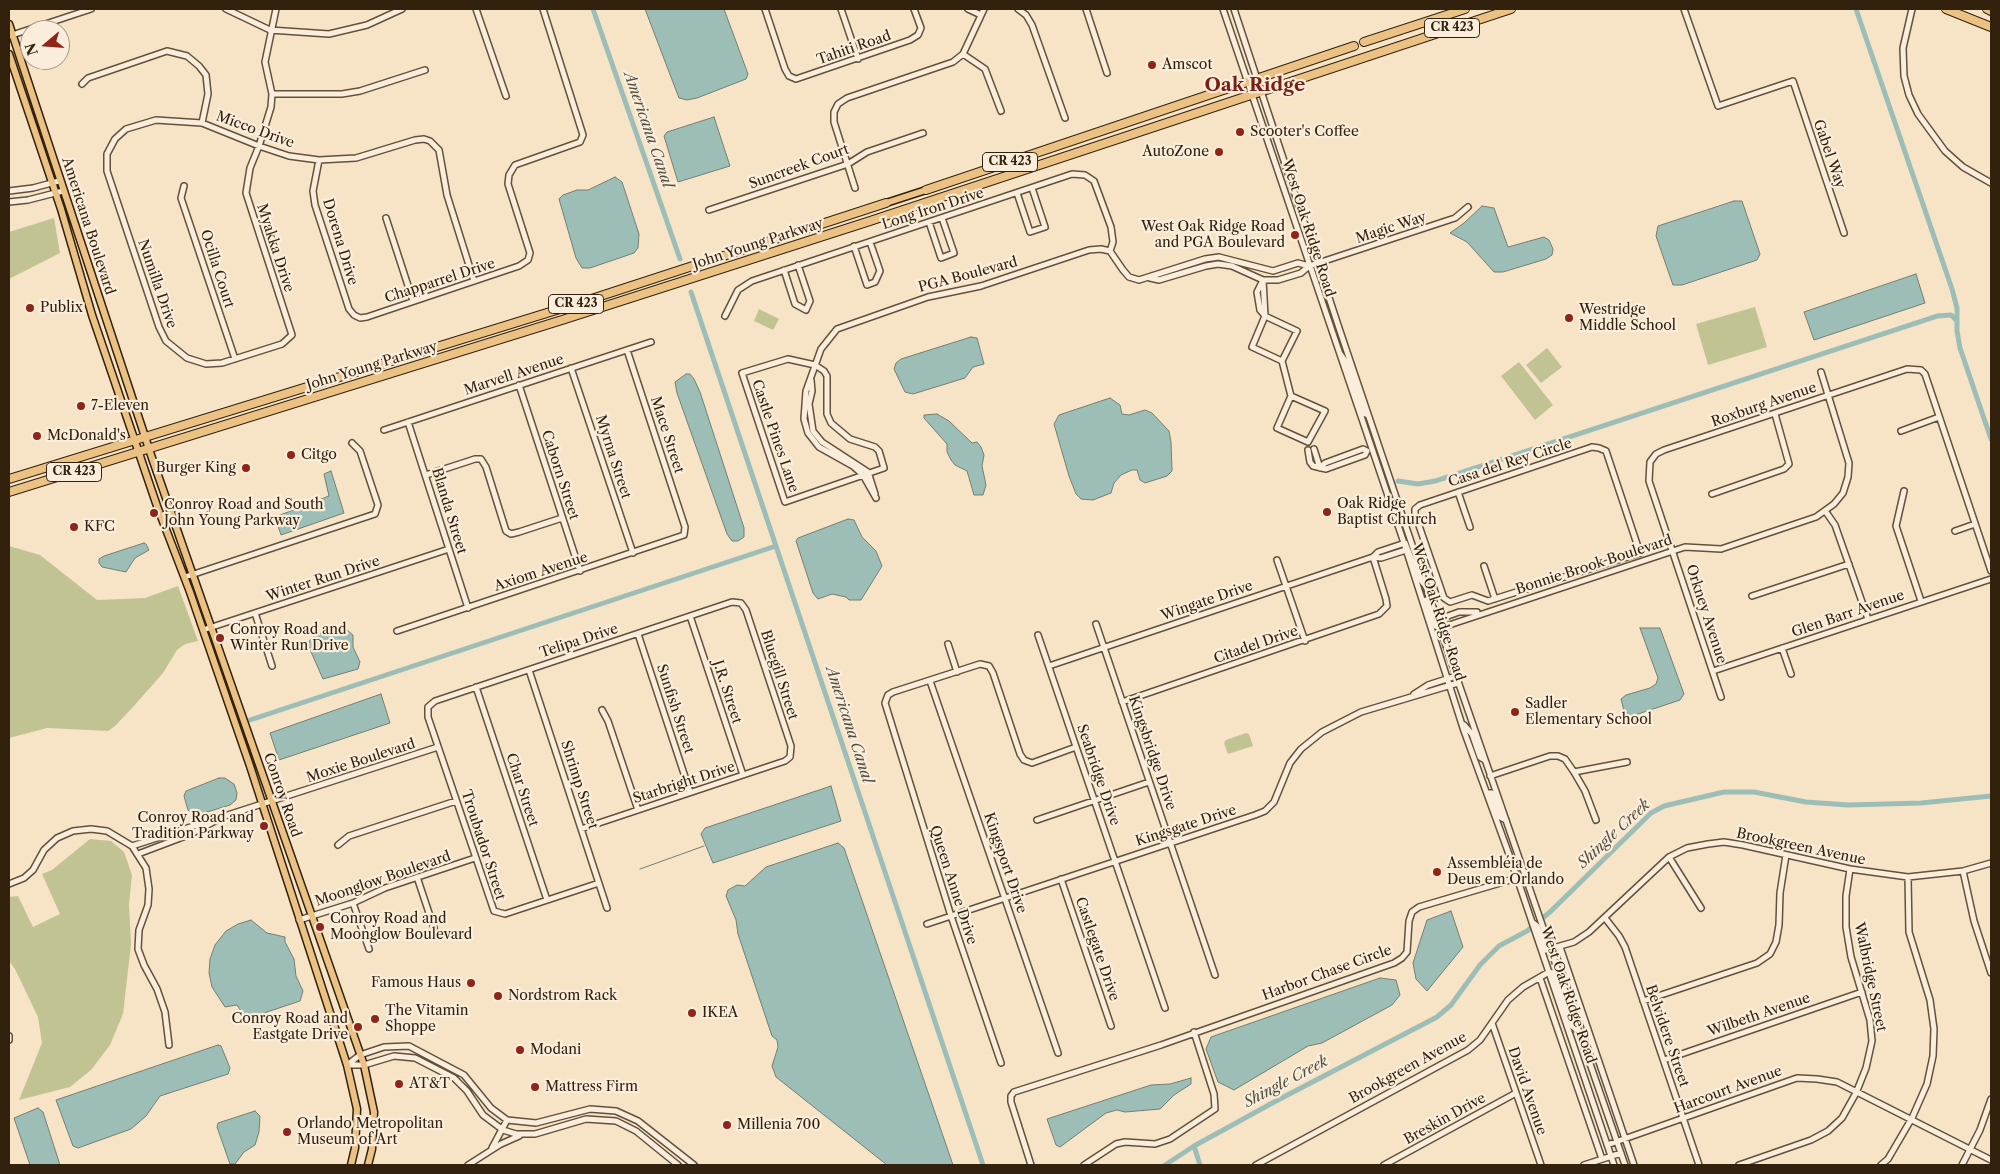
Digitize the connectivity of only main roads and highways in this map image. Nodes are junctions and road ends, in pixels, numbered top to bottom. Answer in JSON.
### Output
{"nodes":[{"id":1,"x":1465,"y":9,"type":"edge"},
{"id":2,"x":1511,"y":9,"type":"edge"},
{"id":3,"x":1946,"y":9,"type":"edge"},
{"id":4,"x":1987,"y":9,"type":"edge"},
{"id":5,"x":1991,"y":11,"type":"edge"},
{"id":6,"x":9,"y":24,"type":"edge"},
{"id":7,"x":1991,"y":28,"type":"edge"},
{"id":8,"x":11,"y":36,"type":"edge"},
{"id":9,"x":1364,"y":42,"type":"joint"},
{"id":10,"x":1354,"y":46,"type":"joint"},
{"id":11,"x":9,"y":54,"type":"edge"},
{"id":12,"x":926,"y":190,"type":"joint"},
{"id":13,"x":886,"y":203,"type":"junction"},
{"id":14,"x":870,"y":221,"type":"junction"},
{"id":15,"x":86,"y":259,"type":"junction"},
{"id":16,"x":75,"y":262,"type":"junction"},
{"id":17,"x":576,"y":304,"type":"junction"},
{"id":18,"x":92,"y":315,"type":"junction"},
{"id":19,"x":562,"y":320,"type":"junction"},
{"id":20,"x":108,"y":328,"type":"junction"},
{"id":21,"x":144,"y":436,"type":"junction"},
{"id":22,"x":134,"y":440,"type":"junction"},
{"id":23,"x":149,"y":449,"type":"junction"},
{"id":24,"x":138,"y":452,"type":"junction"},
{"id":25,"x":9,"y":479,"type":"edge"},
{"id":26,"x":9,"y":492,"type":"edge"},
{"id":27,"x":351,"y":1165,"type":"edge"},
{"id":28,"x":368,"y":1165,"type":"edge"}],
"edges":[{"from":1,"to":9,"type":"highway","name":"John Young Parkway","number":"CR 423"},
{"from":2,"to":14,"type":"highway","name":"John Young Parkway","number":"CR 423"},
{"from":3,"to":7,"type":"highway"},
{"from":4,"to":5,"type":"highway"},
{"from":6,"to":8,"type":"main road","name":"Americana Boulevard"},
{"from":8,"to":15,"type":"main road","name":"Americana Boulevard"},
{"from":9,"to":10,"type":"main road","name":"John Young Parkway","number":"CR 423"},
{"from":10,"to":12,"type":"highway","name":"John Young Parkway","number":"CR 423"},
{"from":11,"to":16,"type":"main road","name":"Americana Boulevard"},
{"from":12,"to":13,"type":"main road","name":"John Young Parkway","number":"CR 423"},
{"from":13,"to":14,"type":"highway"},
{"from":13,"to":17,"type":"highway","name":"John Young Parkway","number":"CR 423"},
{"from":14,"to":19,"type":"highway","name":"John Young Parkway","number":"CR 423"},
{"from":15,"to":16,"type":"main road"},
{"from":15,"to":20,"type":"main road","name":"Americana Boulevard"},
{"from":16,"to":18,"type":"main road","name":"Americana Boulevard"},
{"from":17,"to":19,"type":"highway"},
{"from":17,"to":21,"type":"highway","name":"John Young Parkway","number":"CR 423"},
{"from":18,"to":20,"type":"main road"},
{"from":18,"to":22,"type":"main road","name":"Americana Boulevard"},
{"from":19,"to":23,"type":"highway","name":"John Young Parkway","number":"CR 423"},
{"from":20,"to":21,"type":"main road","name":"Americana Boulevard"},
{"from":21,"to":22,"type":"highway","name":"John Young Parkway","number":"CR 423"},
{"from":21,"to":23,"type":"main road","name":"Conroy Road"},
{"from":22,"to":24,"type":"main road","name":"Conroy Road"},
{"from":22,"to":25,"type":"highway","name":"John Young Parkway","number":"CR 423"},
{"from":23,"to":24,"type":"highway","name":"John Young Parkway","number":"CR 423"},
{"from":23,"to":28,"type":"main road","name":"Conroy Road"},
{"from":24,"to":26,"type":"highway","name":"John Young Parkway","number":"CR 423"},
{"from":24,"to":27,"type":"main road","name":"Conroy Road"}]}
